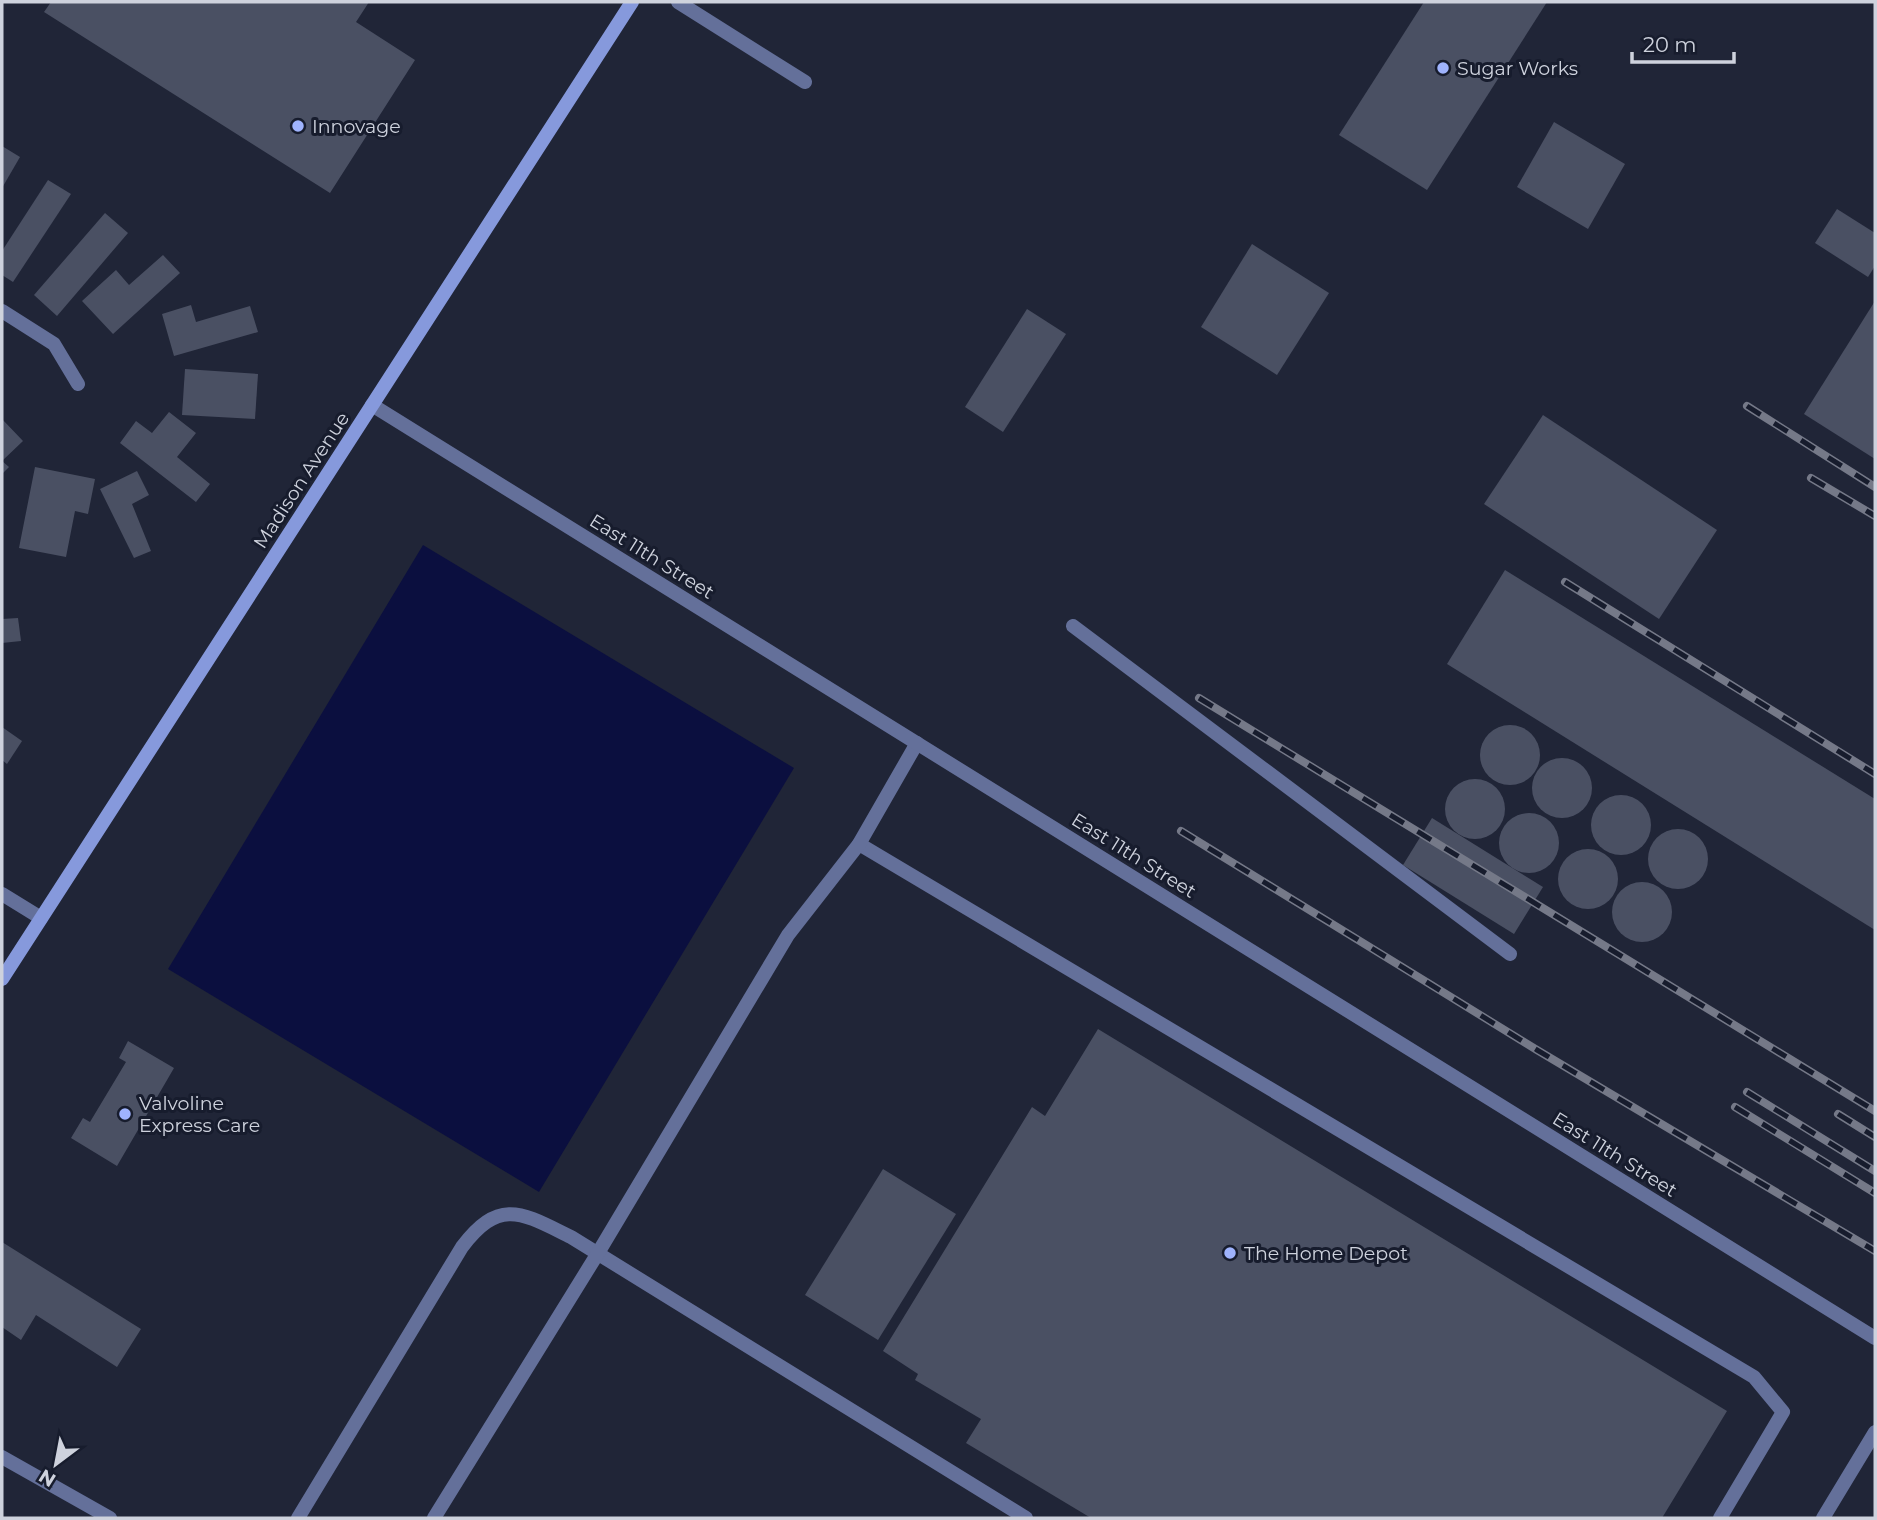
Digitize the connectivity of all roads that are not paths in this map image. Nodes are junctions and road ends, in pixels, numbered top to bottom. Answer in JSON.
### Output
{"nodes":[{"id":1,"x":632,"y":2,"type":"edge"},
{"id":2,"x":678,"y":2,"type":"edge"},
{"id":3,"x":805,"y":82,"type":"dead end"},
{"id":4,"x":2,"y":311,"type":"edge"},
{"id":5,"x":78,"y":384,"type":"dead end"},
{"id":6,"x":372,"y":405,"type":"junction"},
{"id":7,"x":1073,"y":626,"type":"dead end"},
{"id":8,"x":917,"y":743,"type":"junction"},
{"id":9,"x":859,"y":844,"type":"junction"},
{"id":10,"x":2,"y":894,"type":"edge"},
{"id":11,"x":41,"y":918,"type":"junction"},
{"id":12,"x":1510,"y":954,"type":"dead end"},
{"id":13,"x":2,"y":979,"type":"edge"},
{"id":14,"x":598,"y":1253,"type":"junction"},
{"id":15,"x":1875,"y":1338,"type":"edge"},
{"id":16,"x":1875,"y":1432,"type":"edge"},
{"id":17,"x":2,"y":1457,"type":"edge"},
{"id":18,"x":105,"y":1517,"type":"edge"},
{"id":19,"x":298,"y":1518,"type":"edge"},
{"id":20,"x":434,"y":1518,"type":"edge"},
{"id":21,"x":1026,"y":1518,"type":"edge"},
{"id":22,"x":1720,"y":1518,"type":"edge"},
{"id":23,"x":1823,"y":1518,"type":"edge"}],
"edges":[{"from":1,"to":6,"type":"main road","name":"Madison Avenue"},
{"from":2,"to":3,"type":"street"},
{"from":4,"to":5,"type":"street"},
{"from":6,"to":8,"type":"street","name":"East 11th Street"},
{"from":6,"to":11,"type":"main road","name":"Madison Avenue"},
{"from":7,"to":12,"type":"street"},
{"from":8,"to":9,"type":"street"},
{"from":8,"to":15,"type":"street","name":"East 11th Street"},
{"from":9,"to":14,"type":"street"},
{"from":9,"to":22,"type":"street"},
{"from":10,"to":11,"type":"street"},
{"from":11,"to":13,"type":"main road","name":"Madison Avenue"},
{"from":14,"to":19,"type":"street"},
{"from":14,"to":20,"type":"street"},
{"from":14,"to":21,"type":"street"},
{"from":16,"to":23,"type":"street"},
{"from":17,"to":18,"type":"street"}]}
